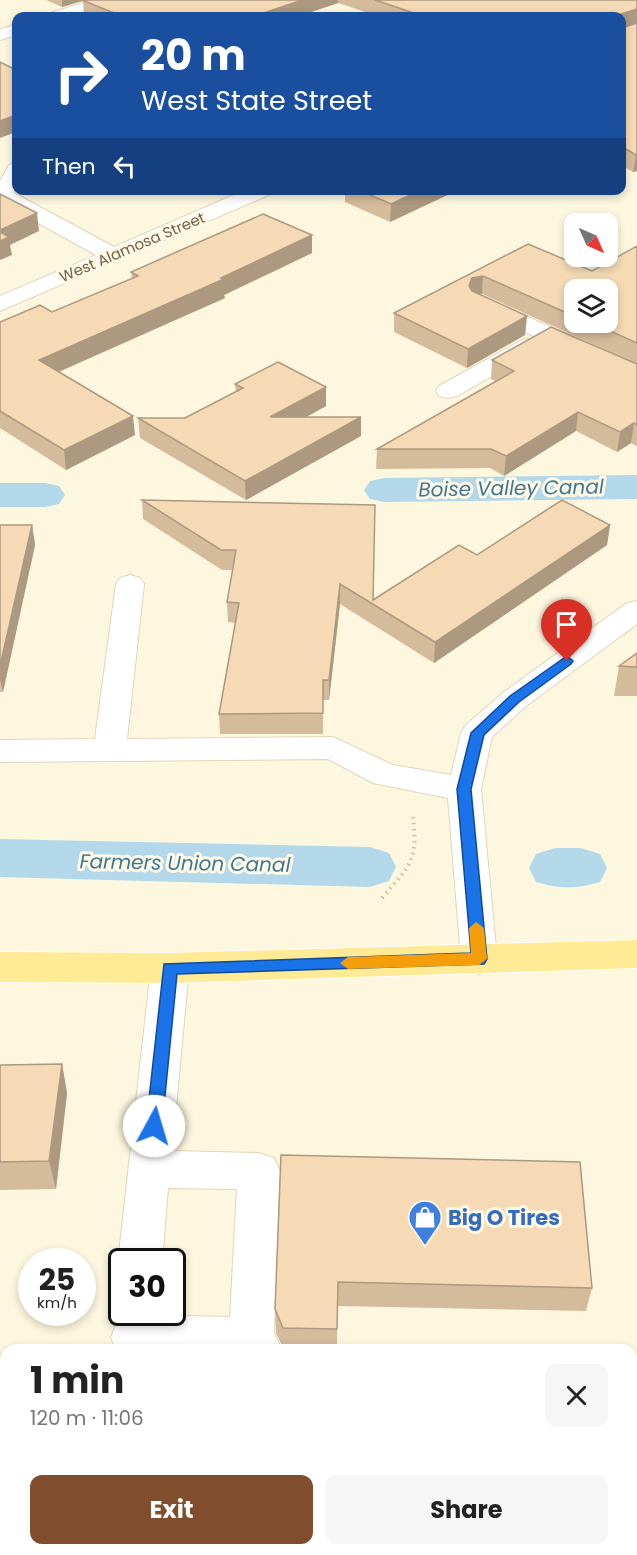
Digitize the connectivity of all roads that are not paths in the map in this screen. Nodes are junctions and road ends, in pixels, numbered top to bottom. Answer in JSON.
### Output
{"nodes":[{"id":1,"x":110,"y":0,"type":"edge"},
{"id":2,"x":72,"y":12,"type":"edge"},
{"id":3,"x":12,"y":177,"type":"edge"},
{"id":4,"x":252,"y":195,"type":"edge"},
{"id":5,"x":113,"y":255,"type":"junction"},
{"id":6,"x":481,"y":303,"type":"edge"},
{"id":7,"x":0,"y":304,"type":"edge"},
{"id":8,"x":549,"y":334,"type":"junction"},
{"id":9,"x":637,"y":375,"type":"edge"},
{"id":10,"x":447,"y":391,"type":"dead end"},
{"id":11,"x":130,"y":584,"type":"dead end"},
{"id":12,"x":637,"y":610,"type":"edge"},
{"id":13,"x":110,"y":750,"type":"junction"},
{"id":14,"x":0,"y":751,"type":"edge"},
{"id":15,"x":464,"y":789,"type":"junction"},
{"id":16,"x":637,"y":954,"type":"edge"},
{"id":17,"x":479,"y":959,"type":"junction"},
{"id":18,"x":0,"y":967,"type":"edge"},
{"id":19,"x":170,"y":969,"type":"junction"},
{"id":20,"x":149,"y":1169,"type":"junction"},
{"id":21,"x":141,"y":1248,"type":"edge"},
{"id":22,"x":133,"y":1333,"type":"edge"},
{"id":23,"x":245,"y":1344,"type":"edge"},
{"id":24,"x":255,"y":1344,"type":"edge"}],
"edges":[{"from":1,"to":2,"type":"street"},
{"from":3,"to":5,"type":"street"},
{"from":4,"to":5,"type":"street","name":"West Alamosa Street"},
{"from":5,"to":7,"type":"street","name":"West Alamosa Street"},
{"from":6,"to":8,"type":"street"},
{"from":8,"to":9,"type":"street"},
{"from":8,"to":10,"type":"street"},
{"from":11,"to":13,"type":"street"},
{"from":12,"to":15,"type":"street"},
{"from":13,"to":14,"type":"street"},
{"from":13,"to":15,"type":"street"},
{"from":15,"to":17,"type":"street"},
{"from":16,"to":17,"type":"main road"},
{"from":17,"to":19,"type":"main road"},
{"from":18,"to":19,"type":"main road"},
{"from":19,"to":20,"type":"street"},
{"from":20,"to":21,"type":"street"},
{"from":20,"to":24,"type":"street"},
{"from":22,"to":23,"type":"street"}]}
